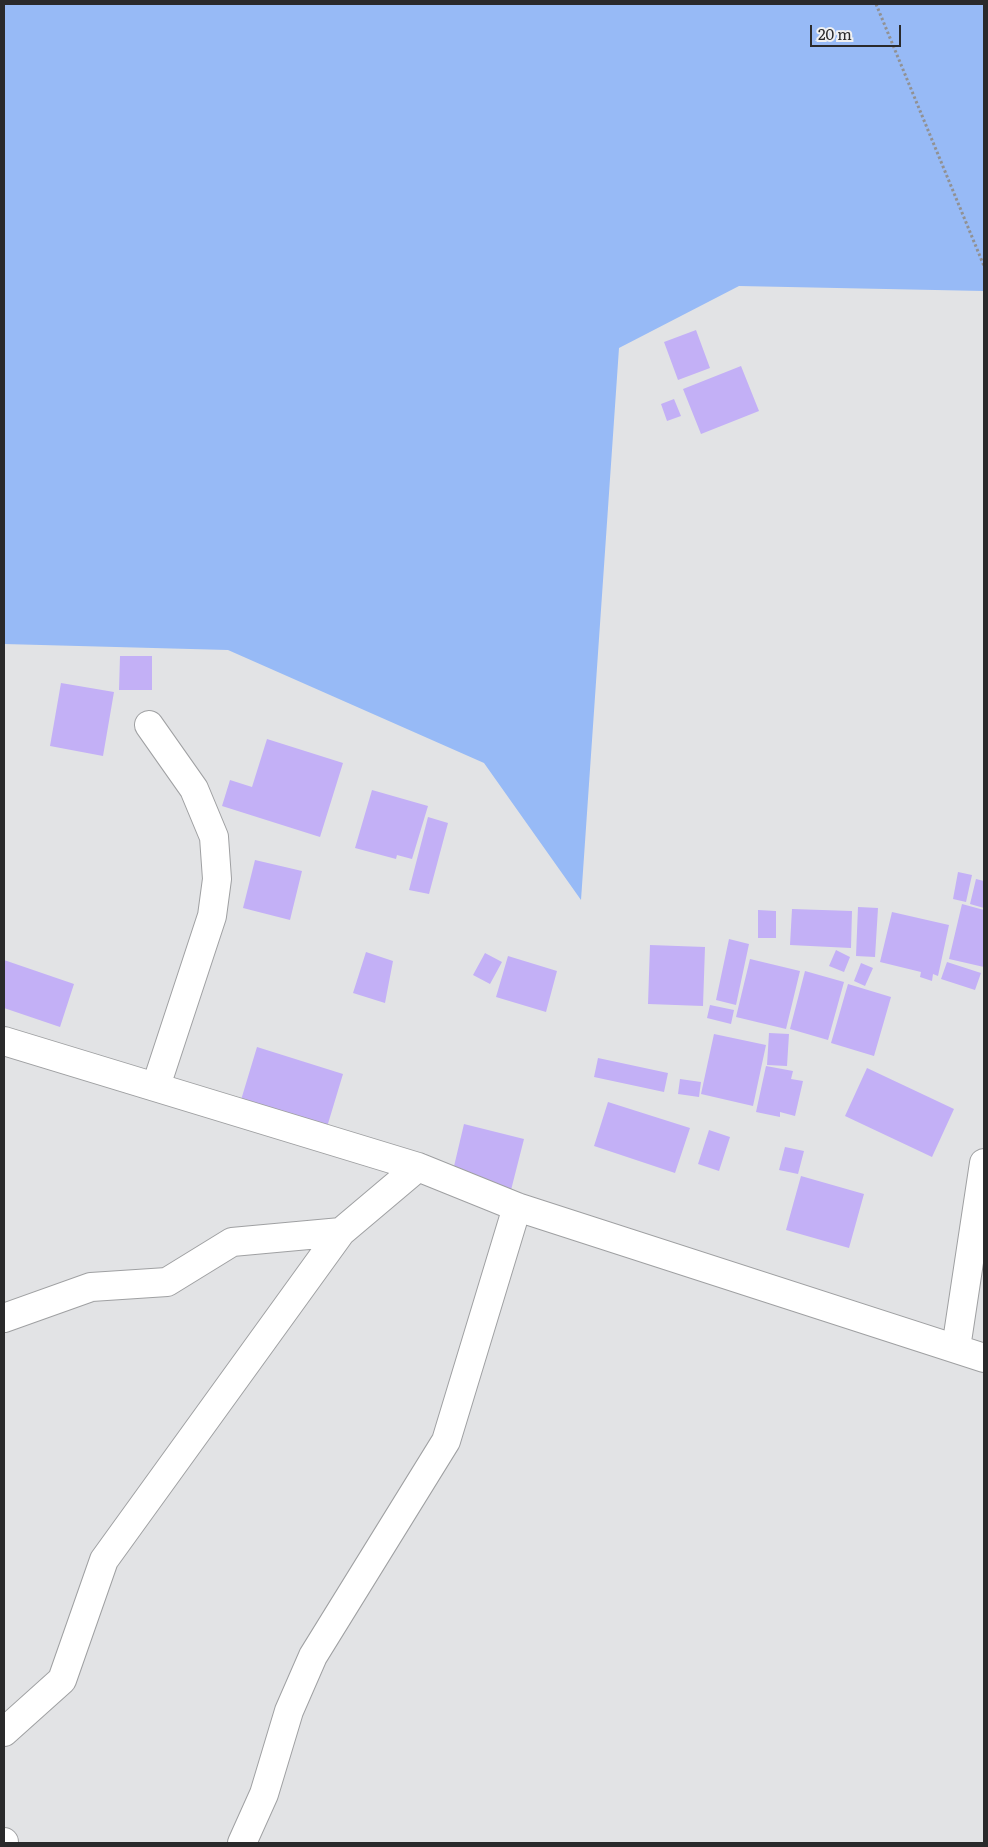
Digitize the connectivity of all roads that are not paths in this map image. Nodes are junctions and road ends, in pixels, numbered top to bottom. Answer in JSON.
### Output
{"nodes":[{"id":1,"x":149,"y":725,"type":"dead end"},
{"id":2,"x":4,"y":1041,"type":"edge"},
{"id":3,"x":156,"y":1086,"type":"junction"},
{"id":4,"x":984,"y":1163,"type":"edge"},
{"id":5,"x":418,"y":1167,"type":"junction"},
{"id":6,"x":517,"y":1207,"type":"junction"},
{"id":7,"x":341,"y":1232,"type":"junction"},
{"id":8,"x":4,"y":1318,"type":"edge"},
{"id":9,"x":956,"y":1348,"type":"junction"},
{"id":10,"x":984,"y":1358,"type":"edge"},
{"id":11,"x":4,"y":1732,"type":"edge"},
{"id":12,"x":242,"y":1843,"type":"edge"}],
"edges":[{"from":1,"to":3,"type":"street"},
{"from":2,"to":3,"type":"street"},
{"from":3,"to":5,"type":"street"},
{"from":4,"to":9,"type":"street"},
{"from":5,"to":6,"type":"street"},
{"from":5,"to":7,"type":"street"},
{"from":6,"to":9,"type":"street"},
{"from":6,"to":12,"type":"street"},
{"from":7,"to":8,"type":"street"},
{"from":7,"to":11,"type":"street"},
{"from":9,"to":10,"type":"street"}]}
